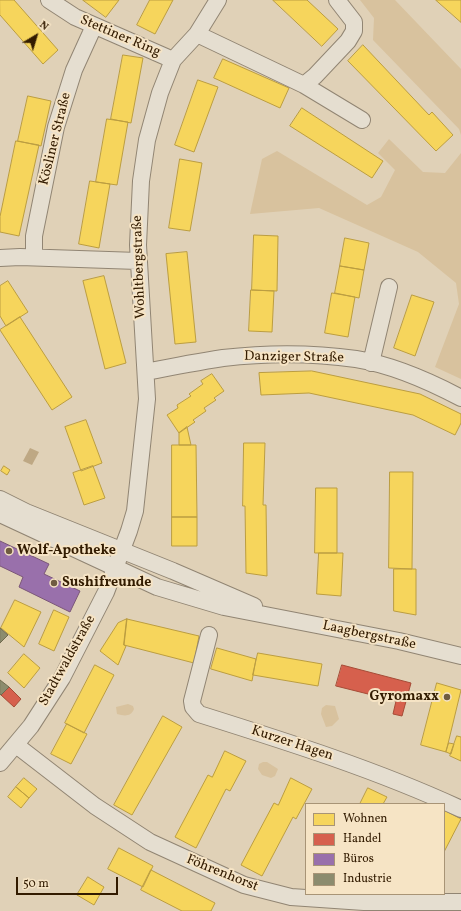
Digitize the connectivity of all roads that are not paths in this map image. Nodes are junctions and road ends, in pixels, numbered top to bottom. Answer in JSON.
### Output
{"nodes":[{"id":1,"x":49,"y":0,"type":"edge"},
{"id":2,"x":218,"y":0,"type":"edge"},
{"id":3,"x":337,"y":0,"type":"edge"},
{"id":4,"x":94,"y":26,"type":"junction"},
{"id":5,"x":197,"y":34,"type":"junction"},
{"id":6,"x":173,"y":60,"type":"junction"},
{"id":7,"x":304,"y":85,"type":"junction"},
{"id":8,"x":362,"y":120,"type":"dead end"},
{"id":9,"x":0,"y":258,"type":"edge"},
{"id":10,"x":34,"y":258,"type":"junction"},
{"id":11,"x":138,"y":261,"type":"junction"},
{"id":12,"x":389,"y":287,"type":"dead end"},
{"id":13,"x":371,"y":363,"type":"junction"},
{"id":14,"x":146,"y":372,"type":"junction"},
{"id":15,"x":461,"y":398,"type":"edge"},
{"id":16,"x":0,"y":499,"type":"edge"},
{"id":17,"x":0,"y":514,"type":"edge"},
{"id":18,"x":123,"y":551,"type":"junction"},
{"id":19,"x":116,"y":569,"type":"junction"},
{"id":20,"x":277,"y":617,"type":"junction"},
{"id":21,"x":209,"y":635,"type":"dead end"},
{"id":22,"x":461,"y":656,"type":"edge"},
{"id":23,"x":16,"y":745,"type":"junction"},
{"id":24,"x":0,"y":763,"type":"edge"},
{"id":25,"x":461,"y":809,"type":"edge"},
{"id":26,"x":461,"y":902,"type":"edge"}],
"edges":[{"from":1,"to":4,"type":"street","name":"Stettiner Ring"},
{"from":2,"to":5,"type":"street","name":"Wohltbergstraße"},
{"from":3,"to":7,"type":"street"},
{"from":4,"to":6,"type":"street","name":"Stettiner Ring"},
{"from":4,"to":10,"type":"street","name":"Kösliner Straße"},
{"from":5,"to":6,"type":"street","name":"Wohltbergstraße"},
{"from":5,"to":7,"type":"street"},
{"from":6,"to":11,"type":"street","name":"Wohltbergstraße"},
{"from":7,"to":8,"type":"street"},
{"from":9,"to":10,"type":"street"},
{"from":10,"to":11,"type":"street"},
{"from":11,"to":14,"type":"street","name":"Wohltbergstraße"},
{"from":12,"to":13,"type":"street"},
{"from":13,"to":14,"type":"street","name":"Danziger Straße"},
{"from":13,"to":15,"type":"street","name":"Danziger Straße"},
{"from":14,"to":18,"type":"street","name":"Wohltbergstraße"},
{"from":16,"to":18,"type":"street","name":"Laagbergstraße"},
{"from":17,"to":19,"type":"street","name":"Laagbergstraße"},
{"from":18,"to":19,"type":"street","name":"Stadtwaldstraße"},
{"from":18,"to":20,"type":"street","name":"Laagbergstraße"},
{"from":19,"to":20,"type":"street","name":"Laagbergstraße"},
{"from":19,"to":23,"type":"street","name":"Stadtwaldstraße"},
{"from":20,"to":22,"type":"street","name":"Laagbergstraße"},
{"from":21,"to":25,"type":"street","name":"Kurzer Hagen"},
{"from":23,"to":24,"type":"street","name":"Stadtwaldstraße"},
{"from":23,"to":26,"type":"street","name":"Föhrenhorst"}]}
